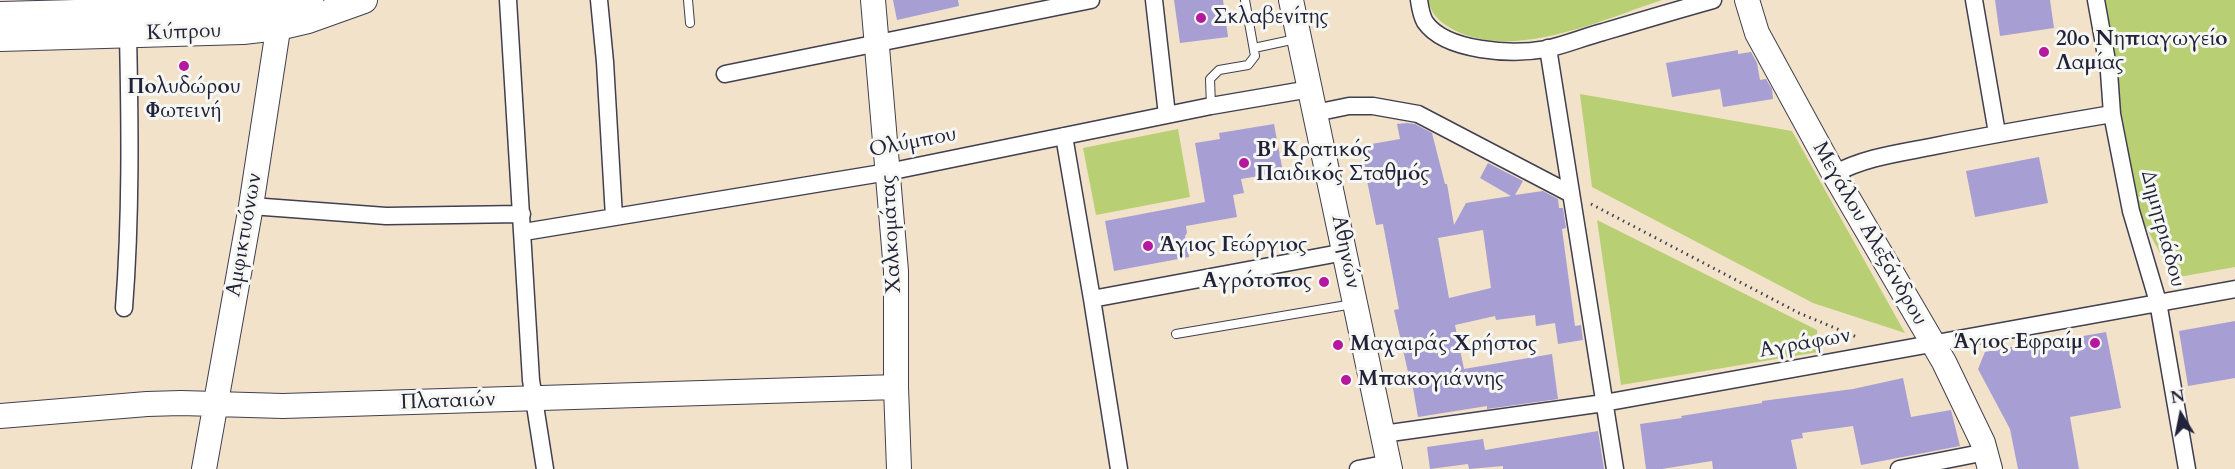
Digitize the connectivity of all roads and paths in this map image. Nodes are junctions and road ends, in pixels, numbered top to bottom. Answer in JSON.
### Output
{"nodes":[{"id":1,"x":310,"y":0,"type":"edge"},
{"id":2,"x":364,"y":0,"type":"edge"},
{"id":3,"x":508,"y":0,"type":"edge"},
{"id":4,"x":599,"y":0,"type":"edge"},
{"id":5,"x":688,"y":0,"type":"edge"},
{"id":6,"x":873,"y":0,"type":"edge"},
{"id":7,"x":1091,"y":0,"type":"edge"},
{"id":8,"x":1154,"y":0,"type":"edge"},
{"id":9,"x":1245,"y":0,"type":"edge"},
{"id":10,"x":1290,"y":0,"type":"edge"},
{"id":11,"x":1419,"y":0,"type":"edge"},
{"id":12,"x":1713,"y":0,"type":"edge"},
{"id":13,"x":1747,"y":0,"type":"edge"},
{"id":14,"x":1974,"y":0,"type":"edge"},
{"id":15,"x":2096,"y":0,"type":"edge"},
{"id":16,"x":281,"y":11,"type":"edge"},
{"id":17,"x":1,"y":17,"type":"edge"},
{"id":18,"x":690,"y":23,"type":"dead end"},
{"id":19,"x":128,"y":34,"type":"junction"},
{"id":20,"x":1299,"y":38,"type":"junction"},
{"id":21,"x":876,"y":45,"type":"junction"},
{"id":22,"x":1254,"y":48,"type":"junction"},
{"id":23,"x":1548,"y":48,"type":"junction"},
{"id":24,"x":725,"y":74,"type":"dead end"},
{"id":25,"x":1310,"y":89,"type":"junction"},
{"id":26,"x":1211,"y":106,"type":"junction"},
{"id":27,"x":1315,"y":113,"type":"junction"},
{"id":28,"x":2112,"y":114,"type":"junction"},
{"id":29,"x":1167,"y":115,"type":"junction"},
{"id":30,"x":1997,"y":134,"type":"junction"},
{"id":31,"x":1064,"y":136,"type":"junction"},
{"id":32,"x":888,"y":172,"type":"junction"},
{"id":33,"x":1834,"y":174,"type":"junction"},
{"id":34,"x":1571,"y":194,"type":"junction"},
{"id":35,"x":251,"y":206,"type":"junction"},
{"id":36,"x":522,"y":214,"type":"junction"},
{"id":37,"x":614,"y":217,"type":"junction"},
{"id":38,"x":524,"y":232,"type":"junction"},
{"id":39,"x":1345,"y":252,"type":"junction"},
{"id":40,"x":2235,"y":289,"type":"edge"},
{"id":41,"x":1092,"y":298,"type":"junction"},
{"id":42,"x":2158,"y":302,"type":"junction"},
{"id":43,"x":1356,"y":303,"type":"junction"},
{"id":44,"x":124,"y":308,"type":"dead end"},
{"id":45,"x":1176,"y":333,"type":"dead end"},
{"id":46,"x":1932,"y":344,"type":"junction"},
{"id":47,"x":1890,"y":351,"type":"junction"},
{"id":48,"x":896,"y":387,"type":"junction"},
{"id":49,"x":534,"y":399,"type":"junction"},
{"id":50,"x":1604,"y":403,"type":"junction"},
{"id":51,"x":216,"y":404,"type":"junction"},
{"id":52,"x":0,"y":416,"type":"edge"},
{"id":53,"x":1383,"y":434,"type":"junction"},
{"id":54,"x":1988,"y":461,"type":"edge"},
{"id":55,"x":1389,"y":466,"type":"edge"},
{"id":56,"x":204,"y":469,"type":"edge"},
{"id":57,"x":545,"y":469,"type":"edge"},
{"id":58,"x":899,"y":469,"type":"edge"},
{"id":59,"x":1119,"y":469,"type":"edge"},
{"id":60,"x":1358,"y":469,"type":"edge"},
{"id":61,"x":1615,"y":469,"type":"edge"},
{"id":62,"x":1899,"y":469,"type":"edge"},
{"id":63,"x":2187,"y":469,"type":"edge"}],
"edges":[{"from":1,"to":16,"type":"main road","name":"Κύπρου"},
{"from":2,"to":16,"type":"main road","name":"Κύπρου"},
{"from":3,"to":36,"type":"street"},
{"from":4,"to":37,"type":"street"},
{"from":5,"to":18,"type":"lane"},
{"from":6,"to":21,"type":"street","name":"Χαλκομάτας"},
{"from":7,"to":21,"type":"street"},
{"from":8,"to":29,"type":"street"},
{"from":9,"to":22,"type":"lane"},
{"from":10,"to":20,"type":"street","name":"Αθηνών"},
{"from":11,"to":23,"type":"street"},
{"from":12,"to":23,"type":"street"},
{"from":13,"to":33,"type":"street","name":"Μεγάλου Αλεξάνδρου"},
{"from":14,"to":30,"type":"street"},
{"from":15,"to":28,"type":"street","name":"Δημητριάδου"},
{"from":16,"to":17,"type":"main road","name":"Κύπρου"},
{"from":16,"to":19,"type":"main road","name":"Κύπρου"},
{"from":16,"to":35,"type":"street","name":"Αμφικτυόνων"},
{"from":17,"to":19,"type":"main road","name":"Κύπρου"},
{"from":19,"to":44,"type":"street"},
{"from":20,"to":22,"type":"lane"},
{"from":20,"to":25,"type":"street","name":"Αθηνών"},
{"from":21,"to":24,"type":"street"},
{"from":21,"to":32,"type":"street","name":"Χαλκομάτας"},
{"from":22,"to":26,"type":"lane"},
{"from":23,"to":34,"type":"street"},
{"from":25,"to":26,"type":"street","name":"Ολύμπου"},
{"from":25,"to":27,"type":"street","name":"Αθηνών"},
{"from":26,"to":29,"type":"street","name":"Ολύμπου"},
{"from":27,"to":34,"type":"street"},
{"from":27,"to":39,"type":"street","name":"Αθηνών"},
{"from":28,"to":30,"type":"street"},
{"from":28,"to":42,"type":"street","name":"Δημητριάδου"},
{"from":29,"to":31,"type":"street","name":"Ολύμπου"},
{"from":30,"to":33,"type":"street"},
{"from":31,"to":32,"type":"street","name":"Ολύμπου"},
{"from":31,"to":41,"type":"street"},
{"from":32,"to":37,"type":"street","name":"Ολύμπου"},
{"from":32,"to":48,"type":"street","name":"Χαλκομάτας"},
{"from":33,"to":46,"type":"street","name":"Μεγάλου Αλεξάνδρου"},
{"from":34,"to":47,"type":"path"},
{"from":34,"to":50,"type":"street"},
{"from":35,"to":36,"type":"street"},
{"from":35,"to":51,"type":"street","name":"Αμφικτυόνων"},
{"from":36,"to":38,"type":"street"},
{"from":37,"to":38,"type":"street","name":"Ολύμπου"},
{"from":38,"to":49,"type":"street"},
{"from":39,"to":41,"type":"street"},
{"from":39,"to":43,"type":"street","name":"Αθηνών"},
{"from":40,"to":42,"type":"street","name":"Αγράφων"},
{"from":41,"to":59,"type":"street"},
{"from":42,"to":46,"type":"street","name":"Αγράφων"},
{"from":42,"to":63,"type":"street","name":"Δημητριάδου"},
{"from":43,"to":45,"type":"lane"},
{"from":43,"to":53,"type":"street","name":"Αθηνών"},
{"from":46,"to":47,"type":"street","name":"Αγράφων"},
{"from":46,"to":54,"type":"street","name":"Μεγάλου Αλεξάνδρου"},
{"from":47,"to":50,"type":"street","name":"Αγράφων"},
{"from":48,"to":49,"type":"street","name":"Πλαταιών"},
{"from":48,"to":58,"type":"street","name":"Χαλκομάτας"},
{"from":49,"to":51,"type":"street","name":"Πλαταιών"},
{"from":49,"to":57,"type":"street"},
{"from":50,"to":53,"type":"street","name":"Αγράφων"},
{"from":50,"to":61,"type":"street"},
{"from":51,"to":52,"type":"street","name":"Πλαταιών"},
{"from":51,"to":56,"type":"street","name":"Αμφικτυόνων"},
{"from":53,"to":55,"type":"street","name":"Αθηνών"},
{"from":54,"to":62,"type":"street"},
{"from":55,"to":60,"type":"street"}]}
